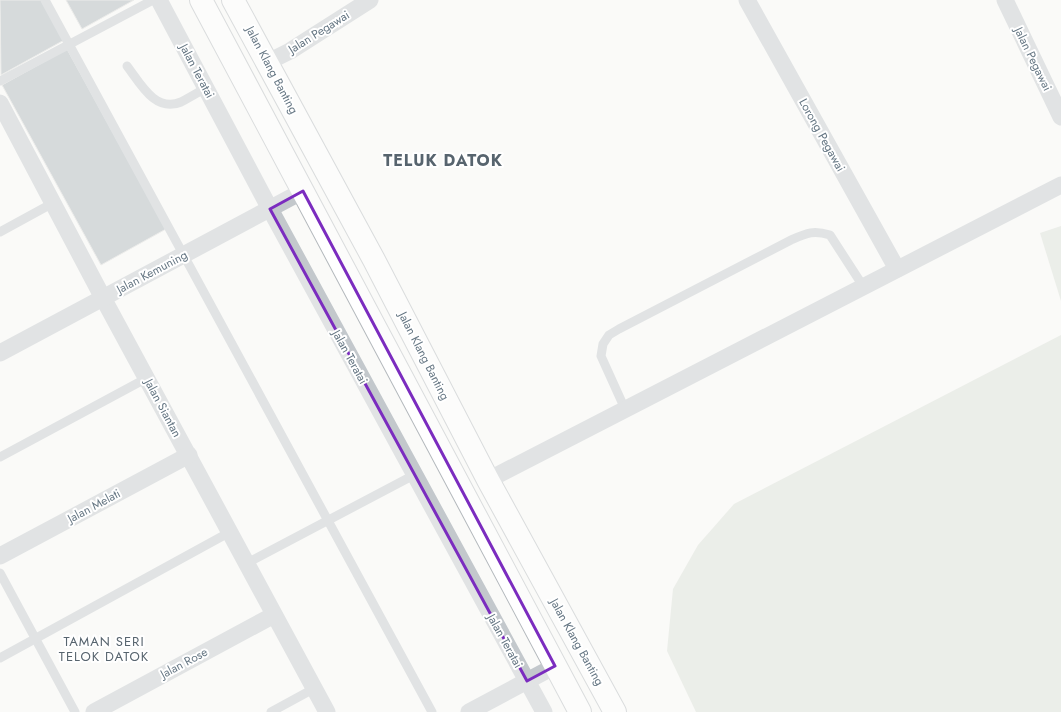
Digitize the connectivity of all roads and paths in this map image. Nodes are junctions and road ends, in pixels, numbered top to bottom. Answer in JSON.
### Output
{"nodes":[{"id":1,"x":45,"y":0,"type":"edge"},
{"id":2,"x":153,"y":0,"type":"edge"},
{"id":3,"x":159,"y":0,"type":"edge"},
{"id":4,"x":201,"y":0,"type":"edge"},
{"id":5,"x":234,"y":0,"type":"edge"},
{"id":6,"x":370,"y":0,"type":"edge"},
{"id":7,"x":747,"y":0,"type":"edge"},
{"id":8,"x":1005,"y":0,"type":"edge"},
{"id":9,"x":69,"y":44,"type":"junction"},
{"id":10,"x":268,"y":62,"type":"junction"},
{"id":11,"x":126,"y":66,"type":"dead end"},
{"id":12,"x":0,"y":81,"type":"edge"},
{"id":13,"x":206,"y":88,"type":"junction"},
{"id":14,"x":0,"y":103,"type":"edge"},
{"id":15,"x":1061,"y":117,"type":"edge"},
{"id":16,"x":1061,"y":185,"type":"edge"},
{"id":17,"x":303,"y":191,"type":"junction"},
{"id":18,"x":53,"y":203,"type":"junction"},
{"id":19,"x":270,"y":209,"type":"junction"},
{"id":20,"x":0,"y":232,"type":"edge"},
{"id":21,"x":184,"y":255,"type":"junction"},
{"id":22,"x":897,"y":269,"type":"junction"},
{"id":23,"x":863,"y":286,"type":"junction"},
{"id":24,"x":103,"y":298,"type":"junction"},
{"id":25,"x":0,"y":353,"type":"edge"},
{"id":26,"x":147,"y":378,"type":"junction"},
{"id":27,"x":625,"y":409,"type":"junction"},
{"id":28,"x":189,"y":456,"type":"junction"},
{"id":29,"x":0,"y":457,"type":"edge"},
{"id":30,"x":414,"y":474,"type":"junction"},
{"id":31,"x":488,"y":480,"type":"junction"},
{"id":32,"x":328,"y":520,"type":"junction"},
{"id":33,"x":230,"y":532,"type":"junction"},
{"id":34,"x":0,"y":556,"type":"edge"},
{"id":35,"x":247,"y":563,"type":"junction"},
{"id":36,"x":0,"y":573,"type":"edge"},
{"id":37,"x":274,"y":615,"type":"junction"},
{"id":38,"x":36,"y":639,"type":"junction"},
{"id":39,"x":0,"y":658,"type":"edge"},
{"id":40,"x":556,"y":666,"type":"junction"},
{"id":41,"x":527,"y":681,"type":"junction"},
{"id":42,"x":314,"y":688,"type":"junction"},
{"id":43,"x":74,"y":712,"type":"edge"},
{"id":44,"x":94,"y":712,"type":"edge"},
{"id":45,"x":271,"y":712,"type":"edge"},
{"id":46,"x":327,"y":712,"type":"edge"},
{"id":47,"x":432,"y":712,"type":"edge"},
{"id":48,"x":469,"y":712,"type":"edge"},
{"id":49,"x":544,"y":712,"type":"edge"},
{"id":50,"x":580,"y":712,"type":"edge"},
{"id":51,"x":616,"y":712,"type":"edge"}],
"edges":[{"from":1,"to":9,"type":"lane"},
{"from":2,"to":9,"type":"lane"},
{"from":3,"to":13,"type":"street","name":"Jalan Teratai"},
{"from":4,"to":17,"type":"highway"},
{"from":5,"to":10,"type":"highway","name":"Jalan Klang Banting"},
{"from":6,"to":10,"type":"street","name":"Jalan Pegawai"},
{"from":7,"to":22,"type":"street","name":"Lorong Pegawai"},
{"from":8,"to":15,"type":"street","name":"Jalan Pegawai"},
{"from":9,"to":12,"type":"lane"},
{"from":9,"to":21,"type":"lane"},
{"from":10,"to":31,"type":"highway","name":"Jalan Klang Banting"},
{"from":11,"to":13,"type":"lane"},
{"from":13,"to":19,"type":"street","name":"Jalan Teratai"},
{"from":14,"to":18,"type":"street","name":"Jalan Siantan"},
{"from":16,"to":22,"type":"street"},
{"from":17,"to":19,"type":"street","name":"Jalan Kemuning"},
{"from":17,"to":40,"type":"highway"},
{"from":18,"to":20,"type":"lane"},
{"from":18,"to":24,"type":"street","name":"Jalan Siantan"},
{"from":19,"to":21,"type":"street","name":"Jalan Kemuning"},
{"from":19,"to":30,"type":"street","name":"Jalan Teratai"},
{"from":21,"to":24,"type":"street","name":"Jalan Kemuning"},
{"from":21,"to":32,"type":"lane"},
{"from":22,"to":23,"type":"street"},
{"from":23,"to":27,"type":"street"},
{"from":23,"to":27,"type":"lane"},
{"from":24,"to":25,"type":"street","name":"Jalan Kemuning"},
{"from":24,"to":26,"type":"street","name":"Jalan Siantan"},
{"from":26,"to":28,"type":"street","name":"Jalan Siantan"},
{"from":26,"to":29,"type":"lane"},
{"from":27,"to":31,"type":"street"},
{"from":28,"to":33,"type":"street","name":"Jalan Siantan"},
{"from":28,"to":34,"type":"street","name":"Jalan Melati"},
{"from":30,"to":32,"type":"lane"},
{"from":30,"to":41,"type":"street","name":"Jalan Teratai"},
{"from":31,"to":51,"type":"highway","name":"Jalan Klang Banting"},
{"from":32,"to":35,"type":"lane"},
{"from":32,"to":47,"type":"lane"},
{"from":33,"to":35,"type":"street","name":"Jalan Siantan"},
{"from":33,"to":38,"type":"lane"},
{"from":35,"to":37,"type":"street","name":"Jalan Siantan"},
{"from":36,"to":38,"type":"lane"},
{"from":37,"to":42,"type":"street","name":"Jalan Siantan"},
{"from":37,"to":44,"type":"street","name":"Jalan Rose"},
{"from":38,"to":39,"type":"lane"},
{"from":38,"to":43,"type":"lane"},
{"from":40,"to":41,"type":"street"},
{"from":40,"to":50,"type":"highway"},
{"from":41,"to":48,"type":"street"},
{"from":41,"to":49,"type":"street","name":"Jalan Teratai"},
{"from":42,"to":45,"type":"lane"},
{"from":42,"to":46,"type":"street","name":"Jalan Siantan"}]}
